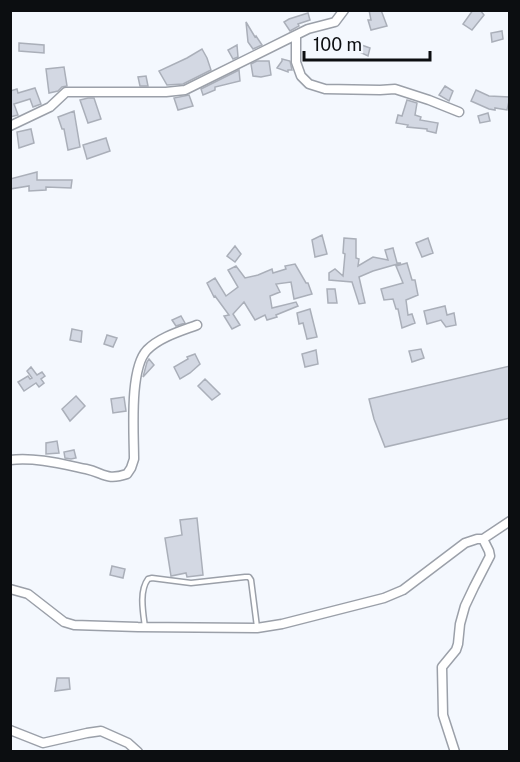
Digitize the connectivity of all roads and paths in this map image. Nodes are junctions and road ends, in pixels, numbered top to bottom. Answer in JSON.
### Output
{"nodes":[{"id":1,"x":344,"y":10,"type":"edge"},
{"id":2,"x":296,"y":36,"type":"junction"},
{"id":3,"x":459,"y":112,"type":"dead end"},
{"id":4,"x":10,"y":126,"type":"edge"},
{"id":5,"x":197,"y":324,"type":"dead end"},
{"id":6,"x":10,"y":460,"type":"edge"},
{"id":7,"x":510,"y":521,"type":"edge"},
{"id":8,"x":483,"y":539,"type":"junction"},
{"id":9,"x":10,"y":589,"type":"edge"},
{"id":10,"x":145,"y":627,"type":"junction"},
{"id":11,"x":257,"y":628,"type":"junction"},
{"id":12,"x":10,"y":730,"type":"edge"},
{"id":13,"x":138,"y":752,"type":"edge"},
{"id":14,"x":455,"y":752,"type":"edge"}],
"edges":[{"from":1,"to":2,"type":"street"},
{"from":2,"to":3,"type":"street"},
{"from":2,"to":4,"type":"street"},
{"from":5,"to":6,"type":"street"},
{"from":7,"to":8,"type":"street"},
{"from":8,"to":11,"type":"street"},
{"from":8,"to":14,"type":"street"},
{"from":9,"to":10,"type":"street"},
{"from":10,"to":11,"type":"street"},
{"from":10,"to":11,"type":"lane"},
{"from":12,"to":13,"type":"street"}]}
